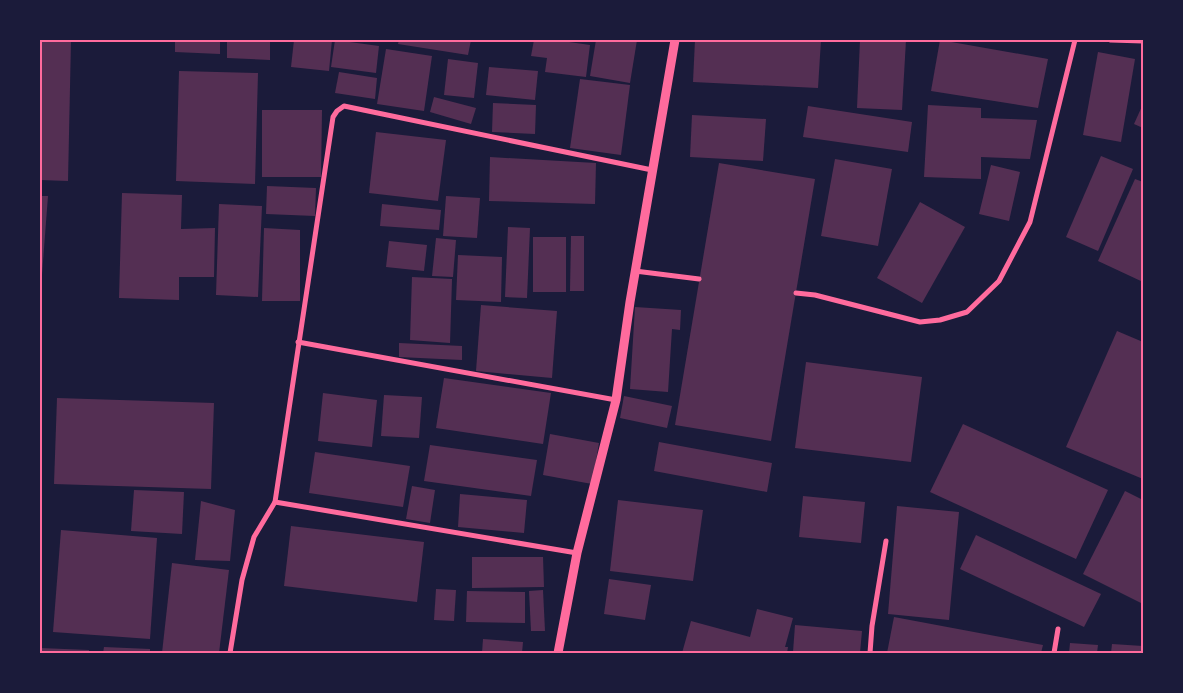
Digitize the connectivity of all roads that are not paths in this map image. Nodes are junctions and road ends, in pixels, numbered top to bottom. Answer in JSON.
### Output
{"nodes":[{"id":1,"x":675,"y":40,"type":"edge"},
{"id":2,"x":1075,"y":40,"type":"edge"},
{"id":3,"x":1111,"y":40,"type":"edge"},
{"id":4,"x":1143,"y":41,"type":"edge"},
{"id":5,"x":652,"y":170,"type":"junction"},
{"id":6,"x":635,"y":271,"type":"junction"},
{"id":7,"x":699,"y":279,"type":"dead end"},
{"id":8,"x":796,"y":293,"type":"dead end"},
{"id":9,"x":298,"y":342,"type":"junction"},
{"id":10,"x":616,"y":400,"type":"junction"},
{"id":11,"x":275,"y":502,"type":"junction"},
{"id":12,"x":886,"y":541,"type":"dead end"},
{"id":13,"x":577,"y":553,"type":"junction"},
{"id":14,"x":1058,"y":629,"type":"dead end"},
{"id":15,"x":230,"y":653,"type":"edge"},
{"id":16,"x":558,"y":653,"type":"edge"},
{"id":17,"x":870,"y":653,"type":"edge"},
{"id":18,"x":1054,"y":653,"type":"edge"}],
"edges":[{"from":1,"to":5,"type":"street"},
{"from":2,"to":8,"type":"street"},
{"from":3,"to":4,"type":"street"},
{"from":5,"to":6,"type":"street"},
{"from":5,"to":9,"type":"street"},
{"from":6,"to":7,"type":"street"},
{"from":6,"to":10,"type":"street"},
{"from":9,"to":10,"type":"street"},
{"from":9,"to":11,"type":"street"},
{"from":10,"to":13,"type":"street"},
{"from":11,"to":13,"type":"street"},
{"from":11,"to":15,"type":"street"},
{"from":12,"to":17,"type":"street"},
{"from":13,"to":16,"type":"street"},
{"from":14,"to":18,"type":"street"}]}
